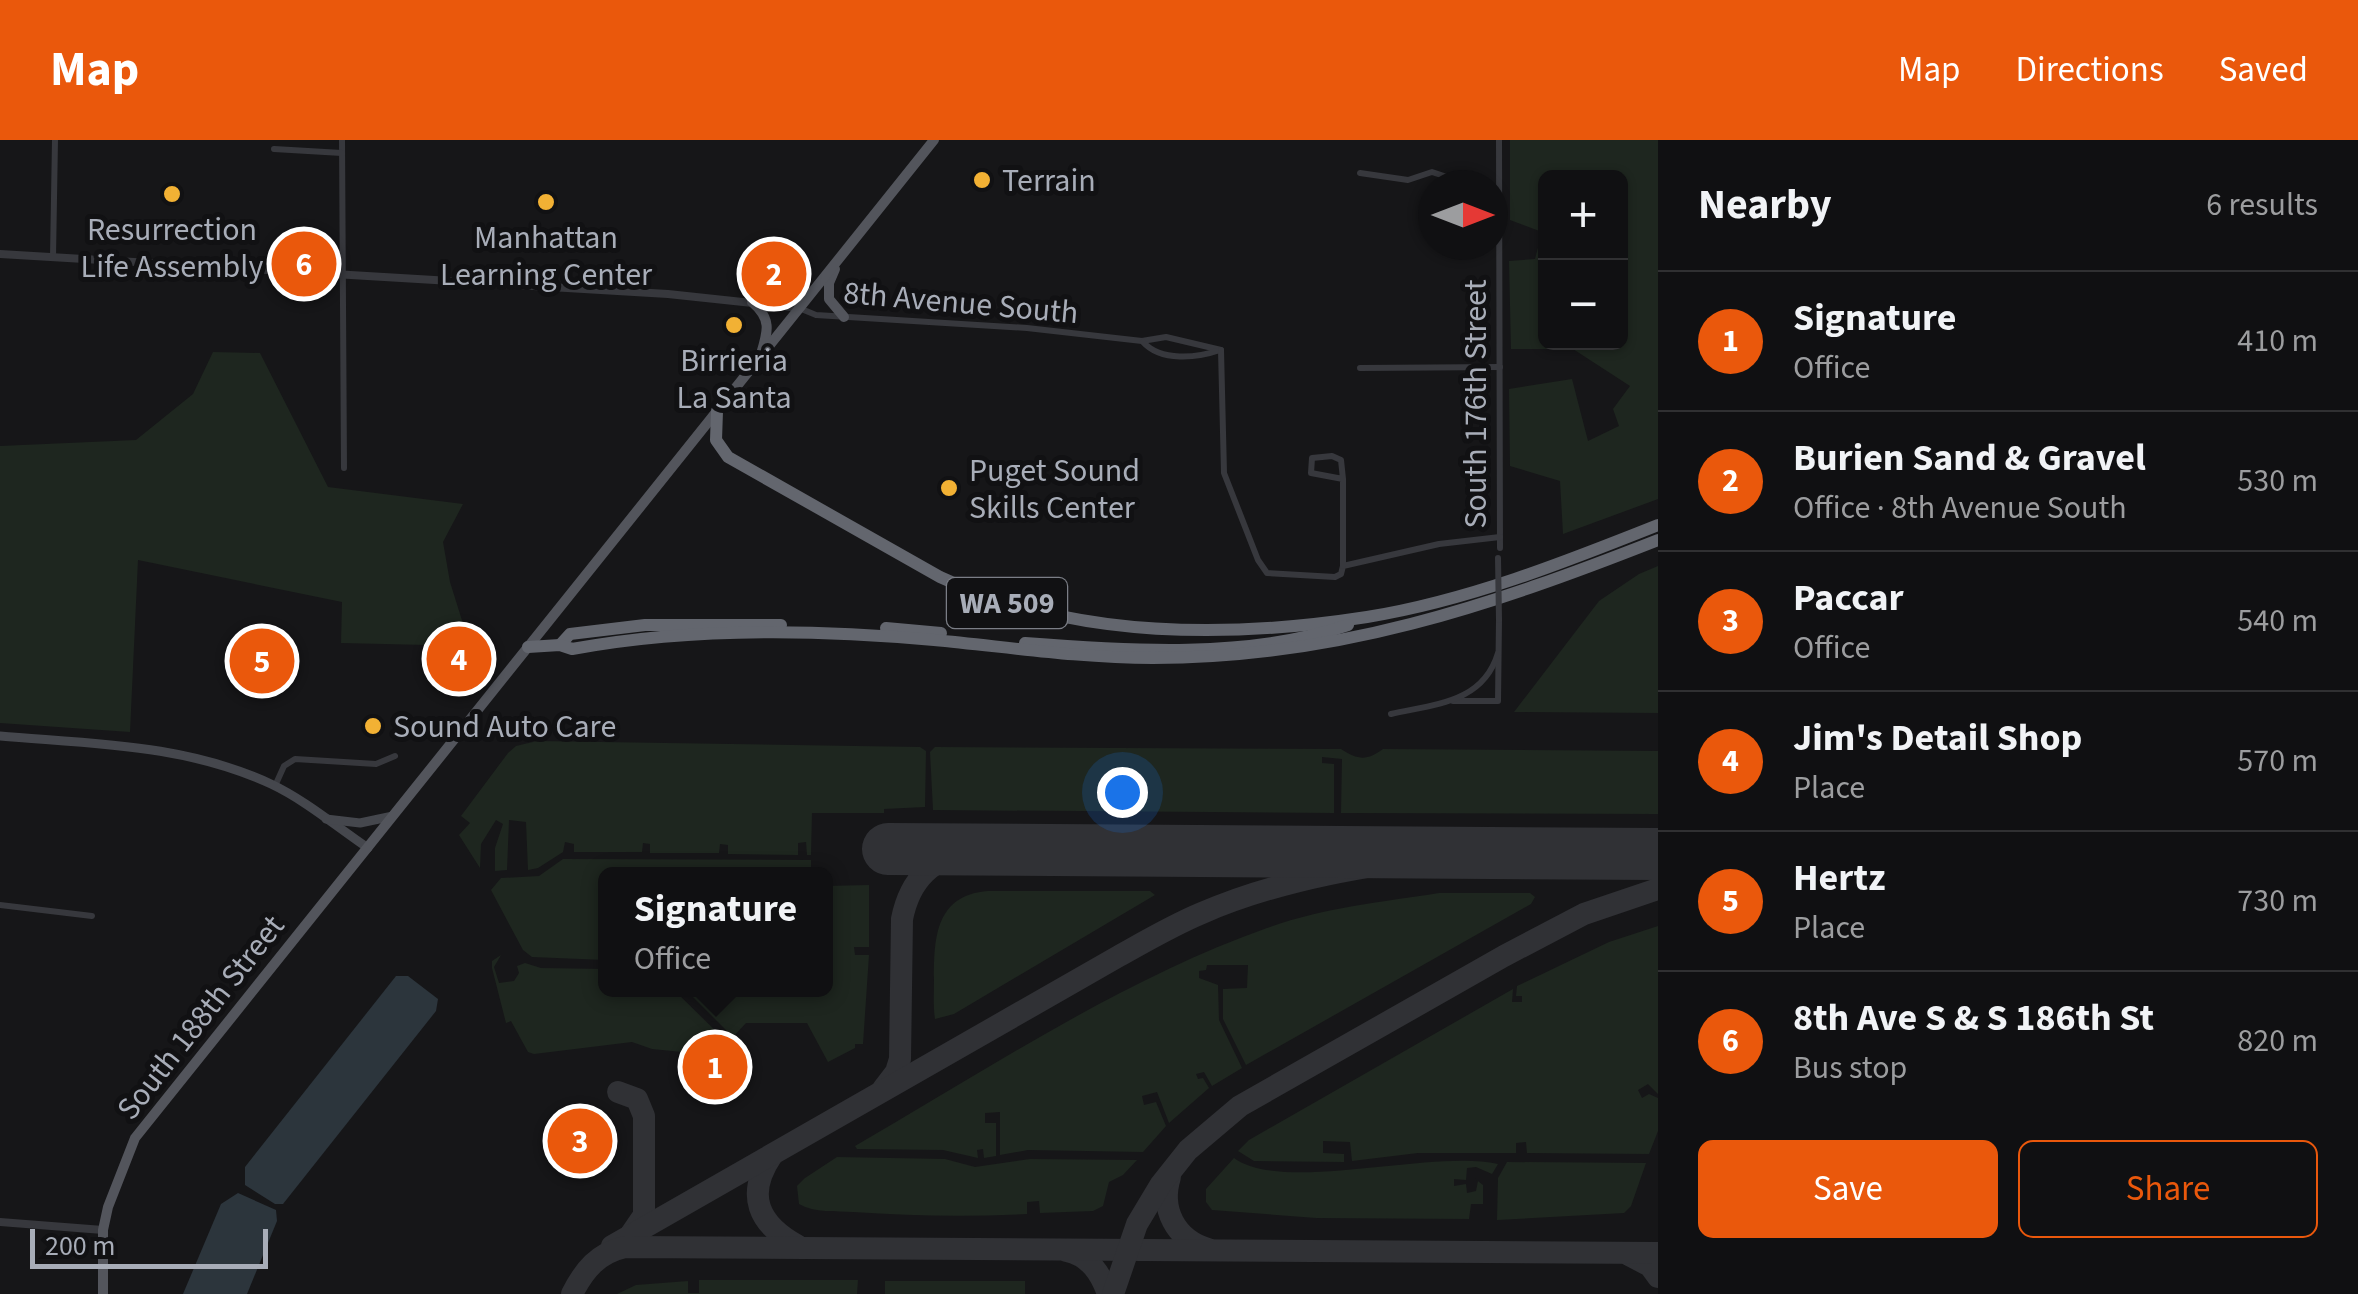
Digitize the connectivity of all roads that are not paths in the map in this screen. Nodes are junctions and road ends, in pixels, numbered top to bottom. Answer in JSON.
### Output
{"nodes":[{"id":1,"x":55,"y":140,"type":"edge"},
{"id":2,"x":342,"y":140,"type":"edge"},
{"id":3,"x":934,"y":140,"type":"edge"},
{"id":4,"x":1499,"y":140,"type":"edge"},
{"id":5,"x":274,"y":149,"type":"dead end"},
{"id":6,"x":342,"y":153,"type":"junction"},
{"id":7,"x":1497,"y":170,"type":"edge"},
{"id":8,"x":1360,"y":173,"type":"dead end"},
{"id":9,"x":1418,"y":177,"type":"edge"},
{"id":10,"x":0,"y":254,"type":"edge"},
{"id":11,"x":53,"y":258,"type":"junction"},
{"id":12,"x":838,"y":258,"type":"junction"},
{"id":13,"x":1498,"y":260,"type":"edge"},
{"id":14,"x":344,"y":276,"type":"junction"},
{"id":15,"x":752,"y":302,"type":"junction"},
{"id":16,"x":799,"y":308,"type":"junction"},
{"id":17,"x":844,"y":317,"type":"junction"},
{"id":18,"x":1142,"y":341,"type":"junction"},
{"id":19,"x":1221,"y":350,"type":"junction"},
{"id":20,"x":760,"y":359,"type":"junction"},
{"id":21,"x":1500,"y":367,"type":"junction"},
{"id":22,"x":1360,"y":368,"type":"dead end"},
{"id":23,"x":717,"y":411,"type":"junction"},
{"id":24,"x":344,"y":468,"type":"dead end"},
{"id":25,"x":1343,"y":479,"type":"junction"},
{"id":26,"x":1658,"y":525,"type":"edge"},
{"id":27,"x":1500,"y":537,"type":"junction"},
{"id":28,"x":1658,"y":540,"type":"edge"},
{"id":29,"x":1500,"y":548,"type":"dead end"},
{"id":30,"x":1498,"y":558,"type":"dead end"},
{"id":31,"x":1343,"y":566,"type":"junction"},
{"id":32,"x":1369,"y":617,"type":"junction"},
{"id":33,"x":560,"y":645,"type":"junction"},
{"id":34,"x":528,"y":648,"type":"junction"},
{"id":35,"x":1498,"y":653,"type":"junction"},
{"id":36,"x":1447,"y":701,"type":"junction"},
{"id":37,"x":1391,"y":714,"type":"dead end"},
{"id":38,"x":0,"y":736,"type":"edge"},
{"id":39,"x":395,"y":756,"type":"dead end"},
{"id":40,"x":275,"y":786,"type":"junction"},
{"id":41,"x":393,"y":816,"type":"junction"},
{"id":42,"x":324,"y":818,"type":"junction"},
{"id":43,"x":368,"y":848,"type":"junction"},
{"id":44,"x":0,"y":905,"type":"edge"},
{"id":45,"x":92,"y":916,"type":"dead end"},
{"id":46,"x":0,"y":1222,"type":"edge"},
{"id":47,"x":103,"y":1230,"type":"junction"},
{"id":48,"x":103,"y":1294,"type":"edge"}],
"edges":[{"from":1,"to":11,"type":"street"},
{"from":2,"to":6,"type":"street"},
{"from":3,"to":12,"type":"main road","name":"South 188th Street"},
{"from":4,"to":7,"type":"street","name":"South 176th Street"},
{"from":5,"to":6,"type":"street"},
{"from":6,"to":14,"type":"street"},
{"from":8,"to":9,"type":"street"},
{"from":10,"to":11,"type":"street","name":"8th Avenue South"},
{"from":11,"to":14,"type":"street","name":"8th Avenue South"},
{"from":12,"to":16,"type":"main road","name":"South 188th Street"},
{"from":12,"to":17,"type":"main road"},
{"from":13,"to":21,"type":"street","name":"South 176th Street"},
{"from":14,"to":15,"type":"street","name":"8th Avenue South"},
{"from":14,"to":24,"type":"street"},
{"from":15,"to":16,"type":"street","name":"8th Avenue South"},
{"from":15,"to":20,"type":"main road"},
{"from":16,"to":17,"type":"street","name":"8th Avenue South"},
{"from":16,"to":20,"type":"main road","name":"South 188th Street"},
{"from":17,"to":18,"type":"street","name":"8th Avenue South"},
{"from":18,"to":19,"type":"street","name":"8th Avenue South"},
{"from":18,"to":19,"type":"street","name":"8th Avenue South"},
{"from":19,"to":31,"type":"street"},
{"from":20,"to":23,"type":"main road","name":"South 188th Street"},
{"from":21,"to":22,"type":"street"},
{"from":21,"to":27,"type":"street","name":"South 176th Street"},
{"from":23,"to":32,"type":"highway","number":"WA 509"},
{"from":23,"to":34,"type":"main road","name":"South 188th Street"},
{"from":25,"to":25,"type":"street"},
{"from":25,"to":31,"type":"street"},
{"from":26,"to":32,"type":"highway","number":"WA 509"},
{"from":27,"to":29,"type":"street","name":"South 176th Street"},
{"from":27,"to":31,"type":"street"},
{"from":28,"to":33,"type":"highway"},
{"from":30,"to":35,"type":"street","name":"South 176th Street","bridge":true},
{"from":32,"to":33,"type":"highway"},
{"from":33,"to":34,"type":"highway"},
{"from":34,"to":41,"type":"main road","name":"South 188th Street"},
{"from":35,"to":36,"type":"street"},
{"from":35,"to":36,"type":"street","name":"South 176th Street"},
{"from":36,"to":37,"type":"street"},
{"from":38,"to":40,"type":"main road"},
{"from":39,"to":40,"type":"street"},
{"from":40,"to":42,"type":"main road"},
{"from":41,"to":42,"type":"main road"},
{"from":41,"to":43,"type":"main road","name":"South 188th Street"},
{"from":42,"to":43,"type":"main road"},
{"from":43,"to":47,"type":"main road","name":"South 188th Street"},
{"from":44,"to":45,"type":"street"},
{"from":46,"to":47,"type":"street"},
{"from":47,"to":48,"type":"main road","name":"South 188th Street"}]}
